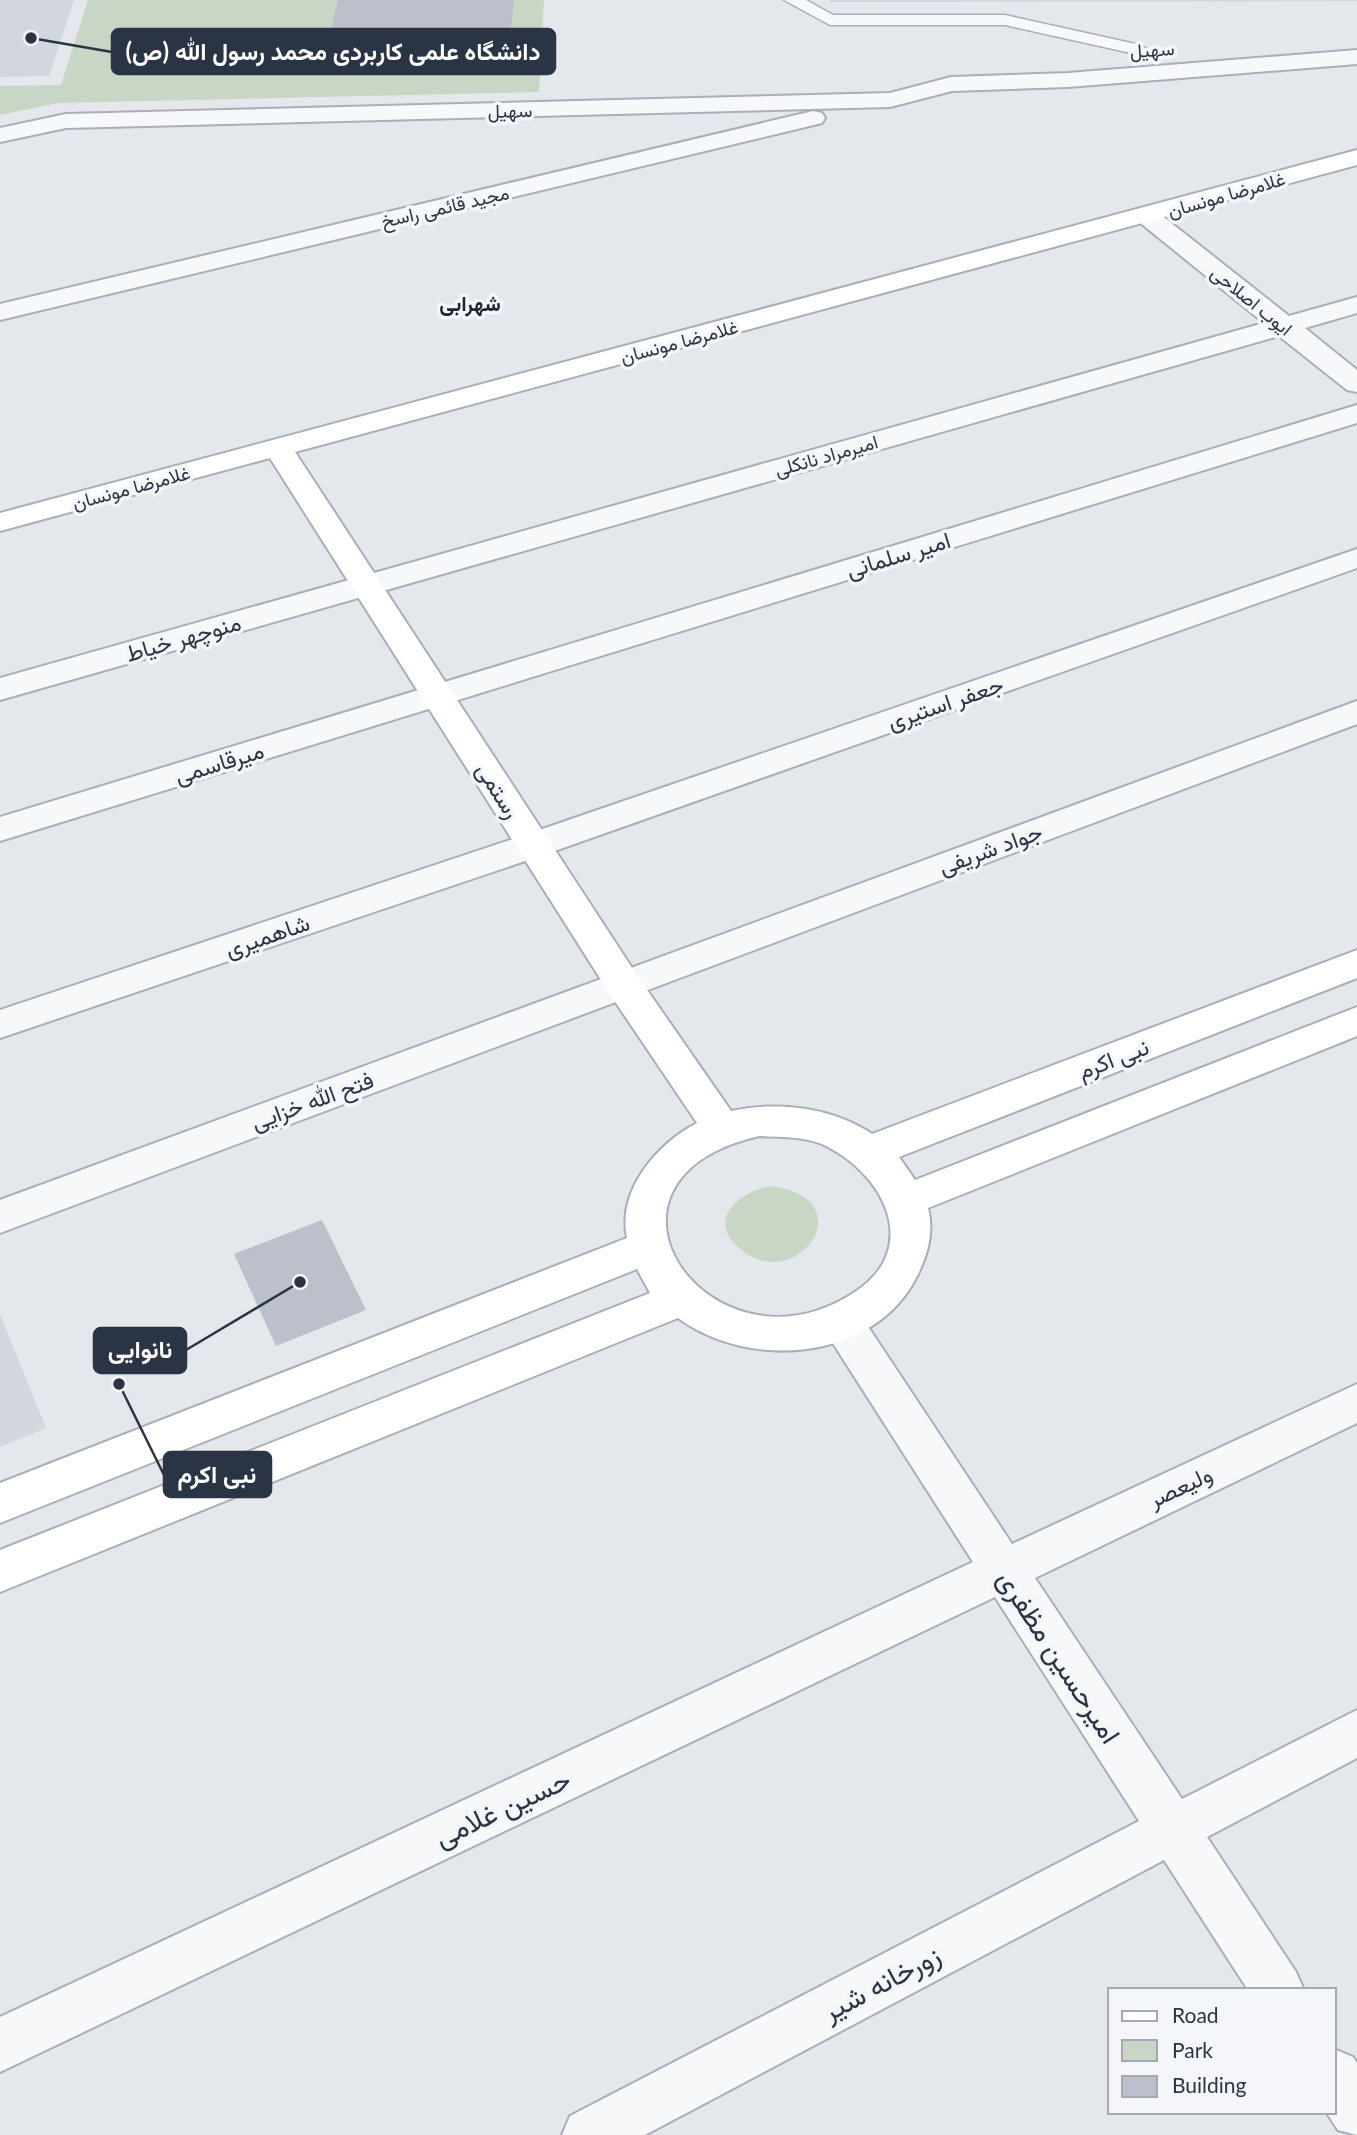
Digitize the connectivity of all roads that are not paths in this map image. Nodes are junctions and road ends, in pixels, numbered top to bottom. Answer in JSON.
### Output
{"nodes":[{"id":1,"x":793,"y":0,"type":"edge"},
{"id":2,"x":1166,"y":48,"type":"dead end"},
{"id":3,"x":1140,"y":50,"type":"junction"},
{"id":4,"x":1062,"y":55,"type":"dead end"},
{"id":5,"x":1035,"y":57,"type":"dead end"},
{"id":6,"x":1357,"y":57,"type":"edge"},
{"id":7,"x":951,"y":85,"type":"junction"},
{"id":8,"x":890,"y":100,"type":"junction"},
{"id":9,"x":0,"y":135,"type":"edge"},
{"id":10,"x":1357,"y":157,"type":"edge"},
{"id":11,"x":1147,"y":216,"type":"junction"},
{"id":12,"x":1357,"y":305,"type":"edge"},
{"id":13,"x":0,"y":312,"type":"edge"},
{"id":14,"x":1286,"y":326,"type":"junction"},
{"id":15,"x":1357,"y":383,"type":"edge"},
{"id":16,"x":1357,"y":414,"type":"edge"},
{"id":17,"x":278,"y":448,"type":"junction"},
{"id":18,"x":0,"y":522,"type":"edge"},
{"id":19,"x":1357,"y":558,"type":"edge"},
{"id":20,"x":366,"y":584,"type":"junction"},
{"id":21,"x":0,"y":690,"type":"edge"},
{"id":22,"x":438,"y":695,"type":"junction"},
{"id":23,"x":1357,"y":712,"type":"edge"},
{"id":24,"x":0,"y":829,"type":"edge"},
{"id":25,"x":534,"y":845,"type":"junction"},
{"id":26,"x":1357,"y":963,"type":"edge"},
{"id":27,"x":623,"y":984,"type":"junction"},
{"id":28,"x":1357,"y":1021,"type":"edge"},
{"id":29,"x":0,"y":1024,"type":"edge"},
{"id":30,"x":722,"y":1129,"type":"junction"},
{"id":31,"x":869,"y":1152,"type":"junction"},
{"id":32,"x":906,"y":1200,"type":"junction"},
{"id":33,"x":0,"y":1217,"type":"edge"},
{"id":34,"x":647,"y":1248,"type":"junction"},
{"id":35,"x":681,"y":1299,"type":"junction"},
{"id":36,"x":842,"y":1322,"type":"junction"},
{"id":37,"x":1357,"y":1403,"type":"edge"},
{"id":38,"x":0,"y":1503,"type":"edge"},
{"id":39,"x":1004,"y":1569,"type":"junction"},
{"id":40,"x":0,"y":1571,"type":"edge"},
{"id":41,"x":1357,"y":1733,"type":"edge"},
{"id":42,"x":1174,"y":1829,"type":"junction"},
{"id":43,"x":1277,"y":1988,"type":"edge"},
{"id":44,"x":0,"y":2045,"type":"edge"},
{"id":45,"x":1336,"y":2079,"type":"edge"},
{"id":46,"x":1357,"y":2111,"type":"edge"},
{"id":47,"x":589,"y":2135,"type":"edge"}],
"edges":[{"from":1,"to":3,"type":"lane"},
{"from":2,"to":3,"type":"street","name":"سهیل"},
{"from":3,"to":4,"type":"street","name":"سهیل"},
{"from":5,"to":7,"type":"street","name":"سهیل"},
{"from":6,"to":7,"type":"street","name":"سهیل"},
{"from":7,"to":8,"type":"street","name":"سهیل"},
{"from":8,"to":9,"type":"street","name":"سهیل"},
{"from":8,"to":13,"type":"street","name":"مجید قائمی راسخ"},
{"from":10,"to":11,"type":"street","name":"غلامرضا مونسان"},
{"from":11,"to":14,"type":"street","name":"ایوب اصلاحی"},
{"from":11,"to":17,"type":"street","name":"غلامرضا مونسان"},
{"from":12,"to":14,"type":"street","name":"امیرمراد نانکلی"},
{"from":14,"to":15,"type":"street","name":"ایوب اصلاحی"},
{"from":14,"to":20,"type":"street","name":"امیرمراد نانکلی"},
{"from":16,"to":22,"type":"street","name":"امیر سلمانی"},
{"from":17,"to":18,"type":"street","name":"غلامرضا مونسان"},
{"from":17,"to":20,"type":"street","name":"رستمی"},
{"from":19,"to":25,"type":"street","name":"جعفر استیری"},
{"from":20,"to":21,"type":"street","name":"منوچهر خیاط"},
{"from":20,"to":22,"type":"street","name":"رستمی"},
{"from":22,"to":24,"type":"street","name":"میرقاسمی"},
{"from":22,"to":25,"type":"street","name":"رستمی"},
{"from":23,"to":27,"type":"street","name":"جواد شریفی"},
{"from":25,"to":27,"type":"street","name":"رستمی"},
{"from":25,"to":29,"type":"street","name":"شاهمیری"},
{"from":26,"to":31,"type":"street","name":"نبی اکرم"},
{"from":27,"to":30,"type":"street","name":"رستمی"},
{"from":27,"to":33,"type":"street","name":"فتح الله خزایی"},
{"from":28,"to":32,"type":"street"},
{"from":30,"to":31,"type":"street"},
{"from":30,"to":34,"type":"street"},
{"from":31,"to":32,"type":"street"},
{"from":32,"to":36,"type":"street"},
{"from":34,"to":35,"type":"street"},
{"from":34,"to":38,"type":"street"},
{"from":35,"to":36,"type":"street"},
{"from":35,"to":40,"type":"street"},
{"from":36,"to":39,"type":"street","name":"امیرحسین مظفری"},
{"from":37,"to":39,"type":"street","name":"ولیعصر"},
{"from":39,"to":42,"type":"street","name":"امیرحسین مظفری"},
{"from":39,"to":44,"type":"street","name":"حسین غلامی"},
{"from":41,"to":42,"type":"street","name":"زورخانه شیر"},
{"from":42,"to":43,"type":"street","name":"امیرحسین مظفری"},
{"from":42,"to":47,"type":"street","name":"زورخانه شیر"},
{"from":45,"to":46,"type":"street"}]}
